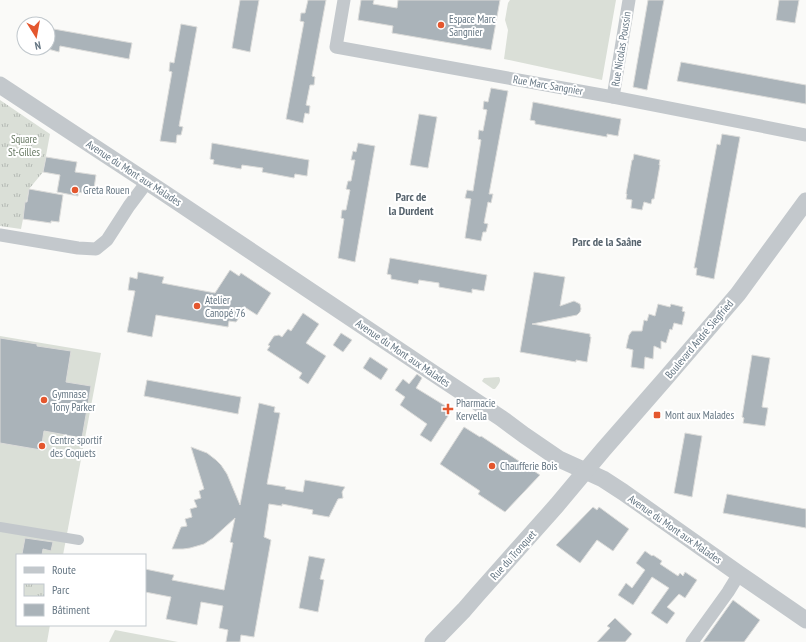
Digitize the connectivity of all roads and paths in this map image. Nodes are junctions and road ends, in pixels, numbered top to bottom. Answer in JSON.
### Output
{"nodes":[{"id":1,"x":344,"y":0,"type":"edge"},
{"id":2,"x":628,"y":0,"type":"edge"},
{"id":3,"x":0,"y":85,"type":"edge"},
{"id":4,"x":613,"y":97,"type":"junction"},
{"id":5,"x":806,"y":135,"type":"edge"},
{"id":6,"x":147,"y":182,"type":"junction"},
{"id":7,"x":806,"y":201,"type":"edge"},
{"id":8,"x":0,"y":235,"type":"edge"},
{"id":9,"x":586,"y":471,"type":"junction"},
{"id":10,"x":0,"y":527,"type":"edge"},
{"id":11,"x":79,"y":540,"type":"dead end"},
{"id":12,"x":739,"y":574,"type":"junction"},
{"id":13,"x":806,"y":620,"type":"edge"},
{"id":14,"x":436,"y":640,"type":"edge"},
{"id":15,"x":692,"y":642,"type":"edge"}],
"edges":[{"from":1,"to":4,"type":"street","name":"Rue Marc Sangnier"},
{"from":2,"to":4,"type":"street","name":"Rue Nicolas Poussin"},
{"from":3,"to":6,"type":"street","name":"Avenue du Mont aux Malades"},
{"from":4,"to":5,"type":"street","name":"Rue Marc Sangnier"},
{"from":6,"to":8,"type":"street"},
{"from":6,"to":9,"type":"street","name":"Avenue du Mont aux Malades"},
{"from":7,"to":9,"type":"street","name":"Boulevard André Siegfried"},
{"from":9,"to":12,"type":"street","name":"Avenue du Mont aux Malades"},
{"from":9,"to":14,"type":"street","name":"Rue du Tronquet"},
{"from":10,"to":11,"type":"street"},
{"from":12,"to":13,"type":"street","name":"Avenue du Mont aux Malades"},
{"from":12,"to":15,"type":"street"}]}
